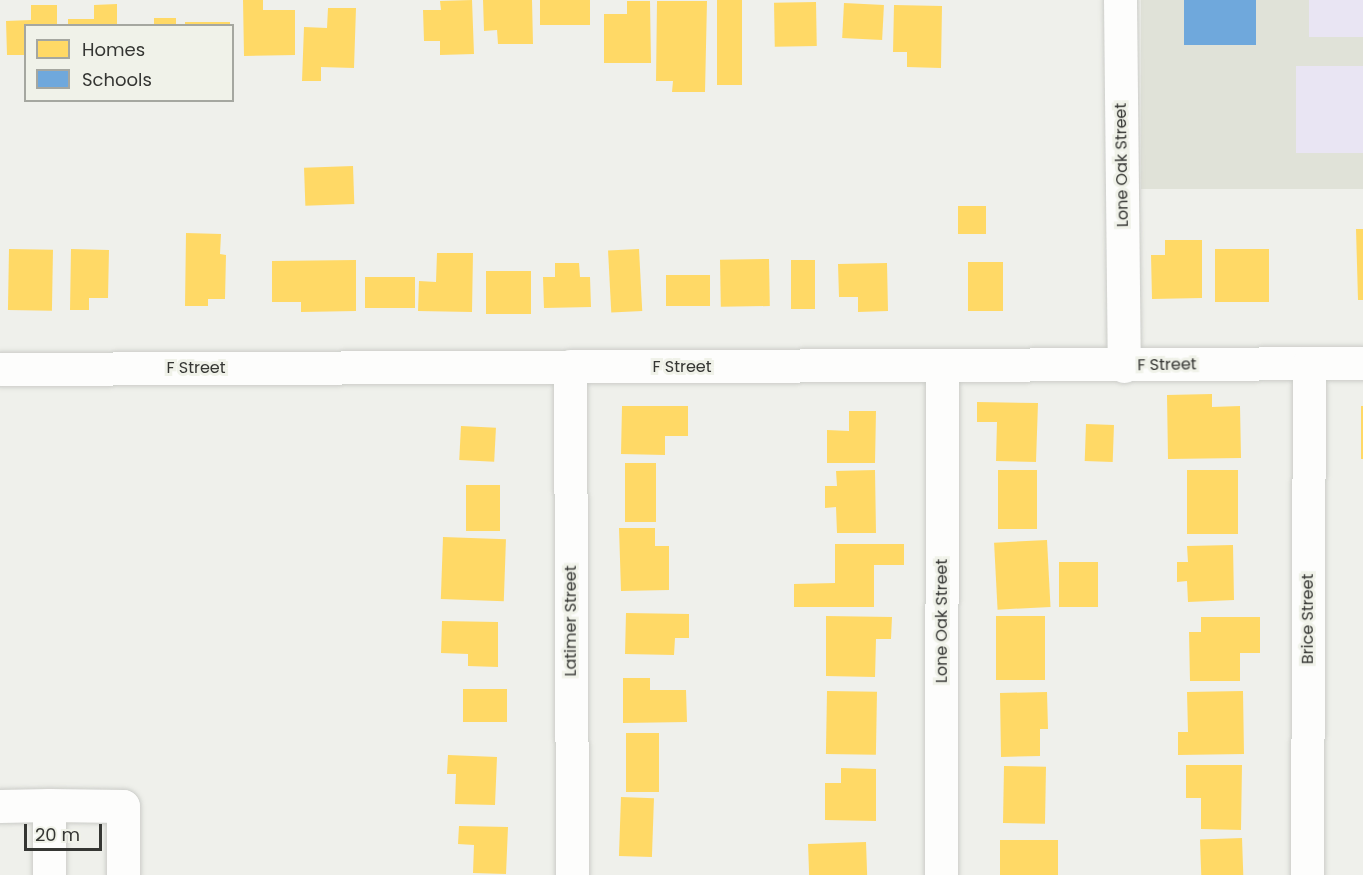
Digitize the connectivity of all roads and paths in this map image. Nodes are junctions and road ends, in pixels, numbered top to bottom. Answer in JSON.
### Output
{"nodes":[{"id":1,"x":1120,"y":0,"type":"edge"},
{"id":2,"x":1309,"y":363,"type":"junction"},
{"id":3,"x":1363,"y":363,"type":"edge"},
{"id":4,"x":570,"y":366,"type":"junction"},
{"id":5,"x":1124,"y":366,"type":"junction"},
{"id":6,"x":942,"y":368,"type":"junction"},
{"id":7,"x":0,"y":369,"type":"edge"},
{"id":8,"x":49,"y":805,"type":"junction"},
{"id":9,"x":0,"y":806,"type":"edge"},
{"id":10,"x":49,"y":875,"type":"edge"},
{"id":11,"x":123,"y":875,"type":"edge"},
{"id":12,"x":572,"y":875,"type":"edge"},
{"id":13,"x":941,"y":875,"type":"edge"},
{"id":14,"x":1307,"y":875,"type":"edge"}],
"edges":[{"from":1,"to":5,"type":"street","name":"Lone Oak Street"},
{"from":2,"to":3,"type":"street","name":"F Street"},
{"from":2,"to":5,"type":"street","name":"F Street"},
{"from":2,"to":14,"type":"street","name":"Brice Street"},
{"from":4,"to":6,"type":"street","name":"F Street"},
{"from":4,"to":7,"type":"street","name":"F Street"},
{"from":4,"to":12,"type":"street","name":"Latimer Street"},
{"from":5,"to":6,"type":"street","name":"F Street"},
{"from":6,"to":13,"type":"street","name":"Lone Oak Street"},
{"from":8,"to":9,"type":"street"},
{"from":8,"to":10,"type":"street"},
{"from":8,"to":11,"type":"street"}]}
